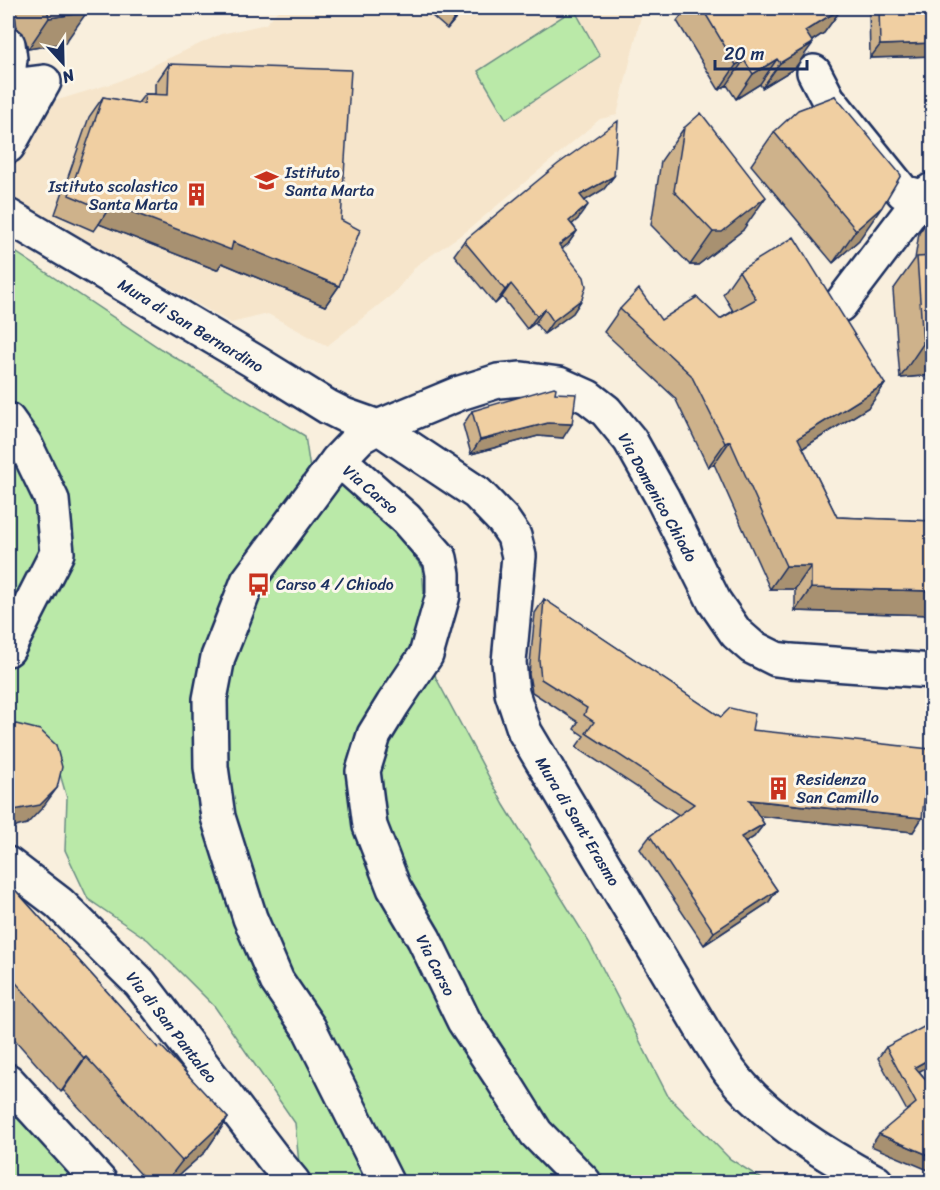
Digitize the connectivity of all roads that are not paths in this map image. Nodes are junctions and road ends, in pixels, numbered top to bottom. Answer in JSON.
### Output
{"nodes":[{"id":1,"x":8,"y":44,"type":"edge"},
{"id":2,"x":814,"y":72,"type":"dead end"},
{"id":3,"x":8,"y":75,"type":"edge"},
{"id":4,"x":8,"y":88,"type":"edge"},
{"id":5,"x":8,"y":146,"type":"edge"},
{"id":6,"x":927,"y":194,"type":"edge"},
{"id":7,"x":8,"y":216,"type":"edge"},
{"id":8,"x":840,"y":305,"type":"dead end"},
{"id":9,"x":8,"y":420,"type":"edge"},
{"id":10,"x":378,"y":428,"type":"junction"},
{"id":11,"x":337,"y":461,"type":"junction"},
{"id":12,"x":8,"y":649,"type":"edge"},
{"id":13,"x":933,"y":671,"type":"edge"},
{"id":14,"x":8,"y":864,"type":"edge"},
{"id":15,"x":8,"y":1081,"type":"edge"},
{"id":16,"x":100,"y":1182,"type":"edge"},
{"id":17,"x":293,"y":1182,"type":"edge"},
{"id":18,"x":386,"y":1182,"type":"edge"},
{"id":19,"x":584,"y":1182,"type":"edge"},
{"id":20,"x":876,"y":1182,"type":"edge"}],
"edges":[{"from":1,"to":3,"type":"street"},
{"from":2,"to":6,"type":"street"},
{"from":4,"to":5,"type":"street"},
{"from":6,"to":8,"type":"street"},
{"from":7,"to":10,"type":"street","name":"Mura di San Bernardino"},
{"from":9,"to":12,"type":"street"},
{"from":10,"to":11,"type":"street","name":"Via Domenico Chiodo"},
{"from":10,"to":13,"type":"street","name":"Via Domenico Chiodo"},
{"from":10,"to":20,"type":"street","name":"Mura di Sant'Erasmo"},
{"from":11,"to":18,"type":"street","name":"Via Carso"},
{"from":11,"to":19,"type":"street","name":"Via Carso"},
{"from":14,"to":17,"type":"street","name":"Via di San Pantaleo"},
{"from":15,"to":16,"type":"street"}]}
